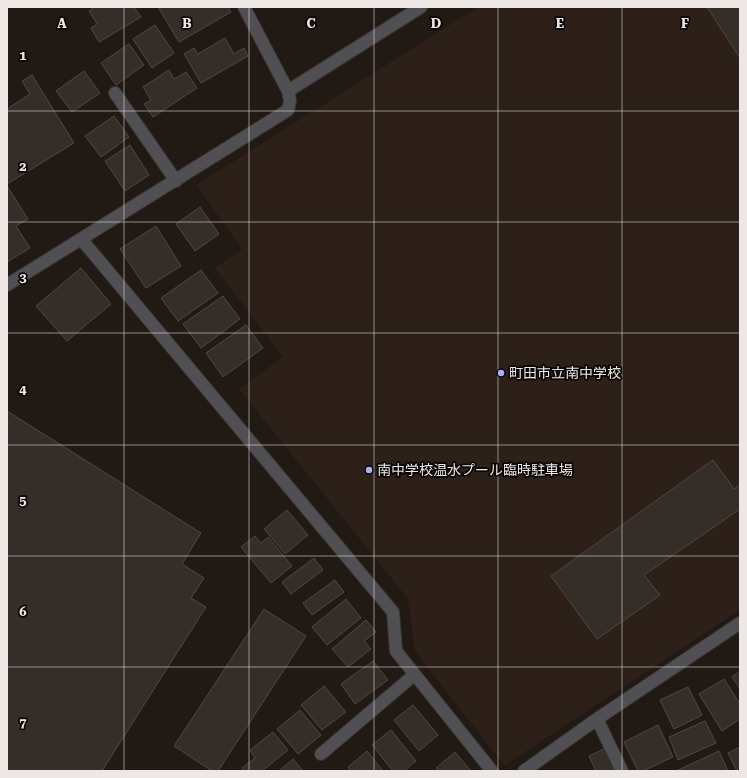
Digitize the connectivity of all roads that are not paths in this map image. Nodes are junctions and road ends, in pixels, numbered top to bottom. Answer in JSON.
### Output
{"nodes":[{"id":1,"x":244,"y":7,"type":"edge"},
{"id":2,"x":421,"y":7,"type":"edge"},
{"id":3,"x":288,"y":91,"type":"junction"},
{"id":4,"x":115,"y":94,"type":"dead end"},
{"id":5,"x":176,"y":181,"type":"junction"},
{"id":6,"x":82,"y":240,"type":"junction"},
{"id":7,"x":7,"y":285,"type":"edge"},
{"id":8,"x":740,"y":623,"type":"edge"},
{"id":9,"x":414,"y":675,"type":"junction"},
{"id":10,"x":597,"y":719,"type":"junction"},
{"id":11,"x":321,"y":754,"type":"dead end"},
{"id":12,"x":492,"y":771,"type":"edge"},
{"id":13,"x":524,"y":771,"type":"edge"},
{"id":14,"x":622,"y":771,"type":"edge"}],
"edges":[{"from":1,"to":3,"type":"street"},
{"from":2,"to":3,"type":"street"},
{"from":3,"to":5,"type":"street"},
{"from":4,"to":5,"type":"street"},
{"from":5,"to":6,"type":"street"},
{"from":6,"to":7,"type":"street"},
{"from":6,"to":9,"type":"street"},
{"from":8,"to":10,"type":"street"},
{"from":9,"to":11,"type":"street"},
{"from":9,"to":12,"type":"street"},
{"from":10,"to":13,"type":"street"},
{"from":10,"to":14,"type":"street"}]}
